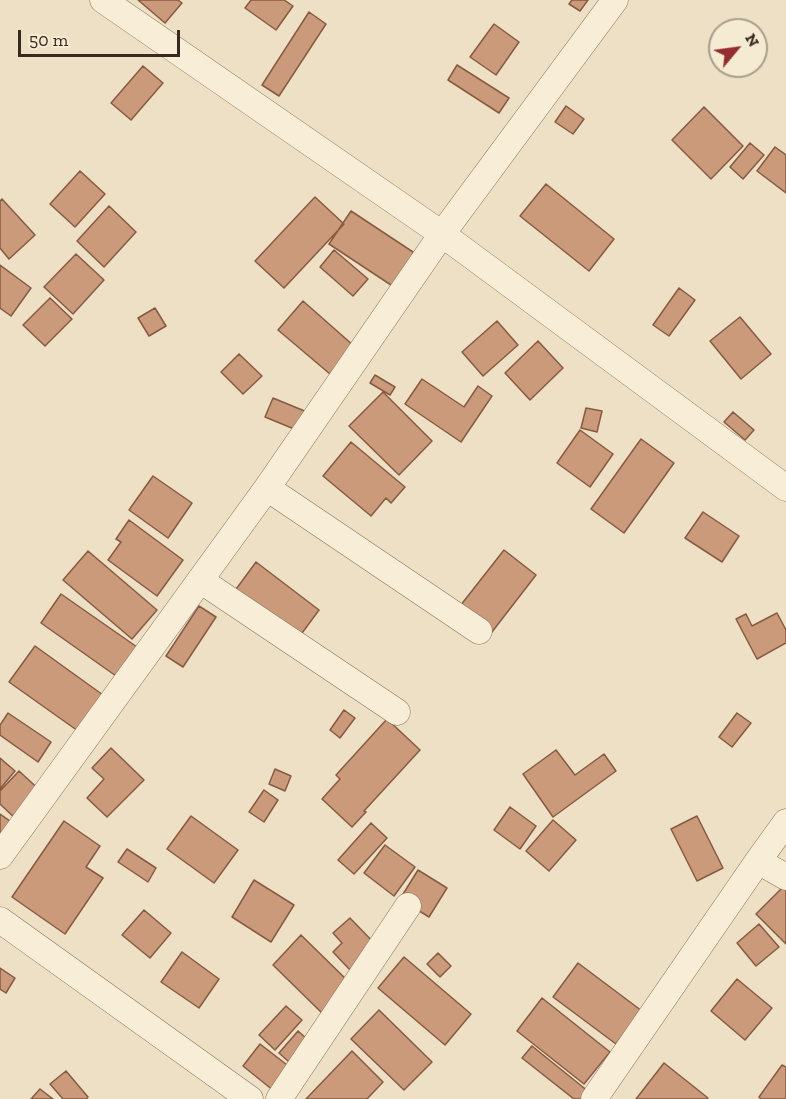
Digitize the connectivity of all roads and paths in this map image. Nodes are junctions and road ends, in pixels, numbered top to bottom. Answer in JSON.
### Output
{"nodes":[{"id":1,"x":102,"y":0,"type":"edge"},
{"id":2,"x":615,"y":0,"type":"edge"},
{"id":3,"x":442,"y":234,"type":"junction"},
{"id":4,"x":267,"y":488,"type":"junction"},
{"id":5,"x":786,"y":488,"type":"edge"},
{"id":6,"x":200,"y":580,"type":"junction"},
{"id":7,"x":479,"y":631,"type":"dead end"},
{"id":8,"x":397,"y":712,"type":"dead end"},
{"id":9,"x":786,"y":822,"type":"edge"},
{"id":10,"x":0,"y":856,"type":"edge"},
{"id":11,"x":758,"y":861,"type":"junction"},
{"id":12,"x":786,"y":877,"type":"edge"},
{"id":13,"x":408,"y":906,"type":"dead end"},
{"id":14,"x":0,"y":920,"type":"edge"},
{"id":15,"x":250,"y":1099,"type":"edge"},
{"id":16,"x":279,"y":1099,"type":"edge"},
{"id":17,"x":594,"y":1099,"type":"edge"}],
"edges":[{"from":1,"to":3,"type":"street"},
{"from":2,"to":3,"type":"street"},
{"from":3,"to":4,"type":"street"},
{"from":3,"to":5,"type":"street"},
{"from":4,"to":6,"type":"street"},
{"from":4,"to":7,"type":"street"},
{"from":6,"to":8,"type":"street"},
{"from":6,"to":10,"type":"street"},
{"from":9,"to":11,"type":"street"},
{"from":11,"to":12,"type":"street"},
{"from":11,"to":17,"type":"street"},
{"from":13,"to":16,"type":"street"},
{"from":14,"to":15,"type":"street"}]}
